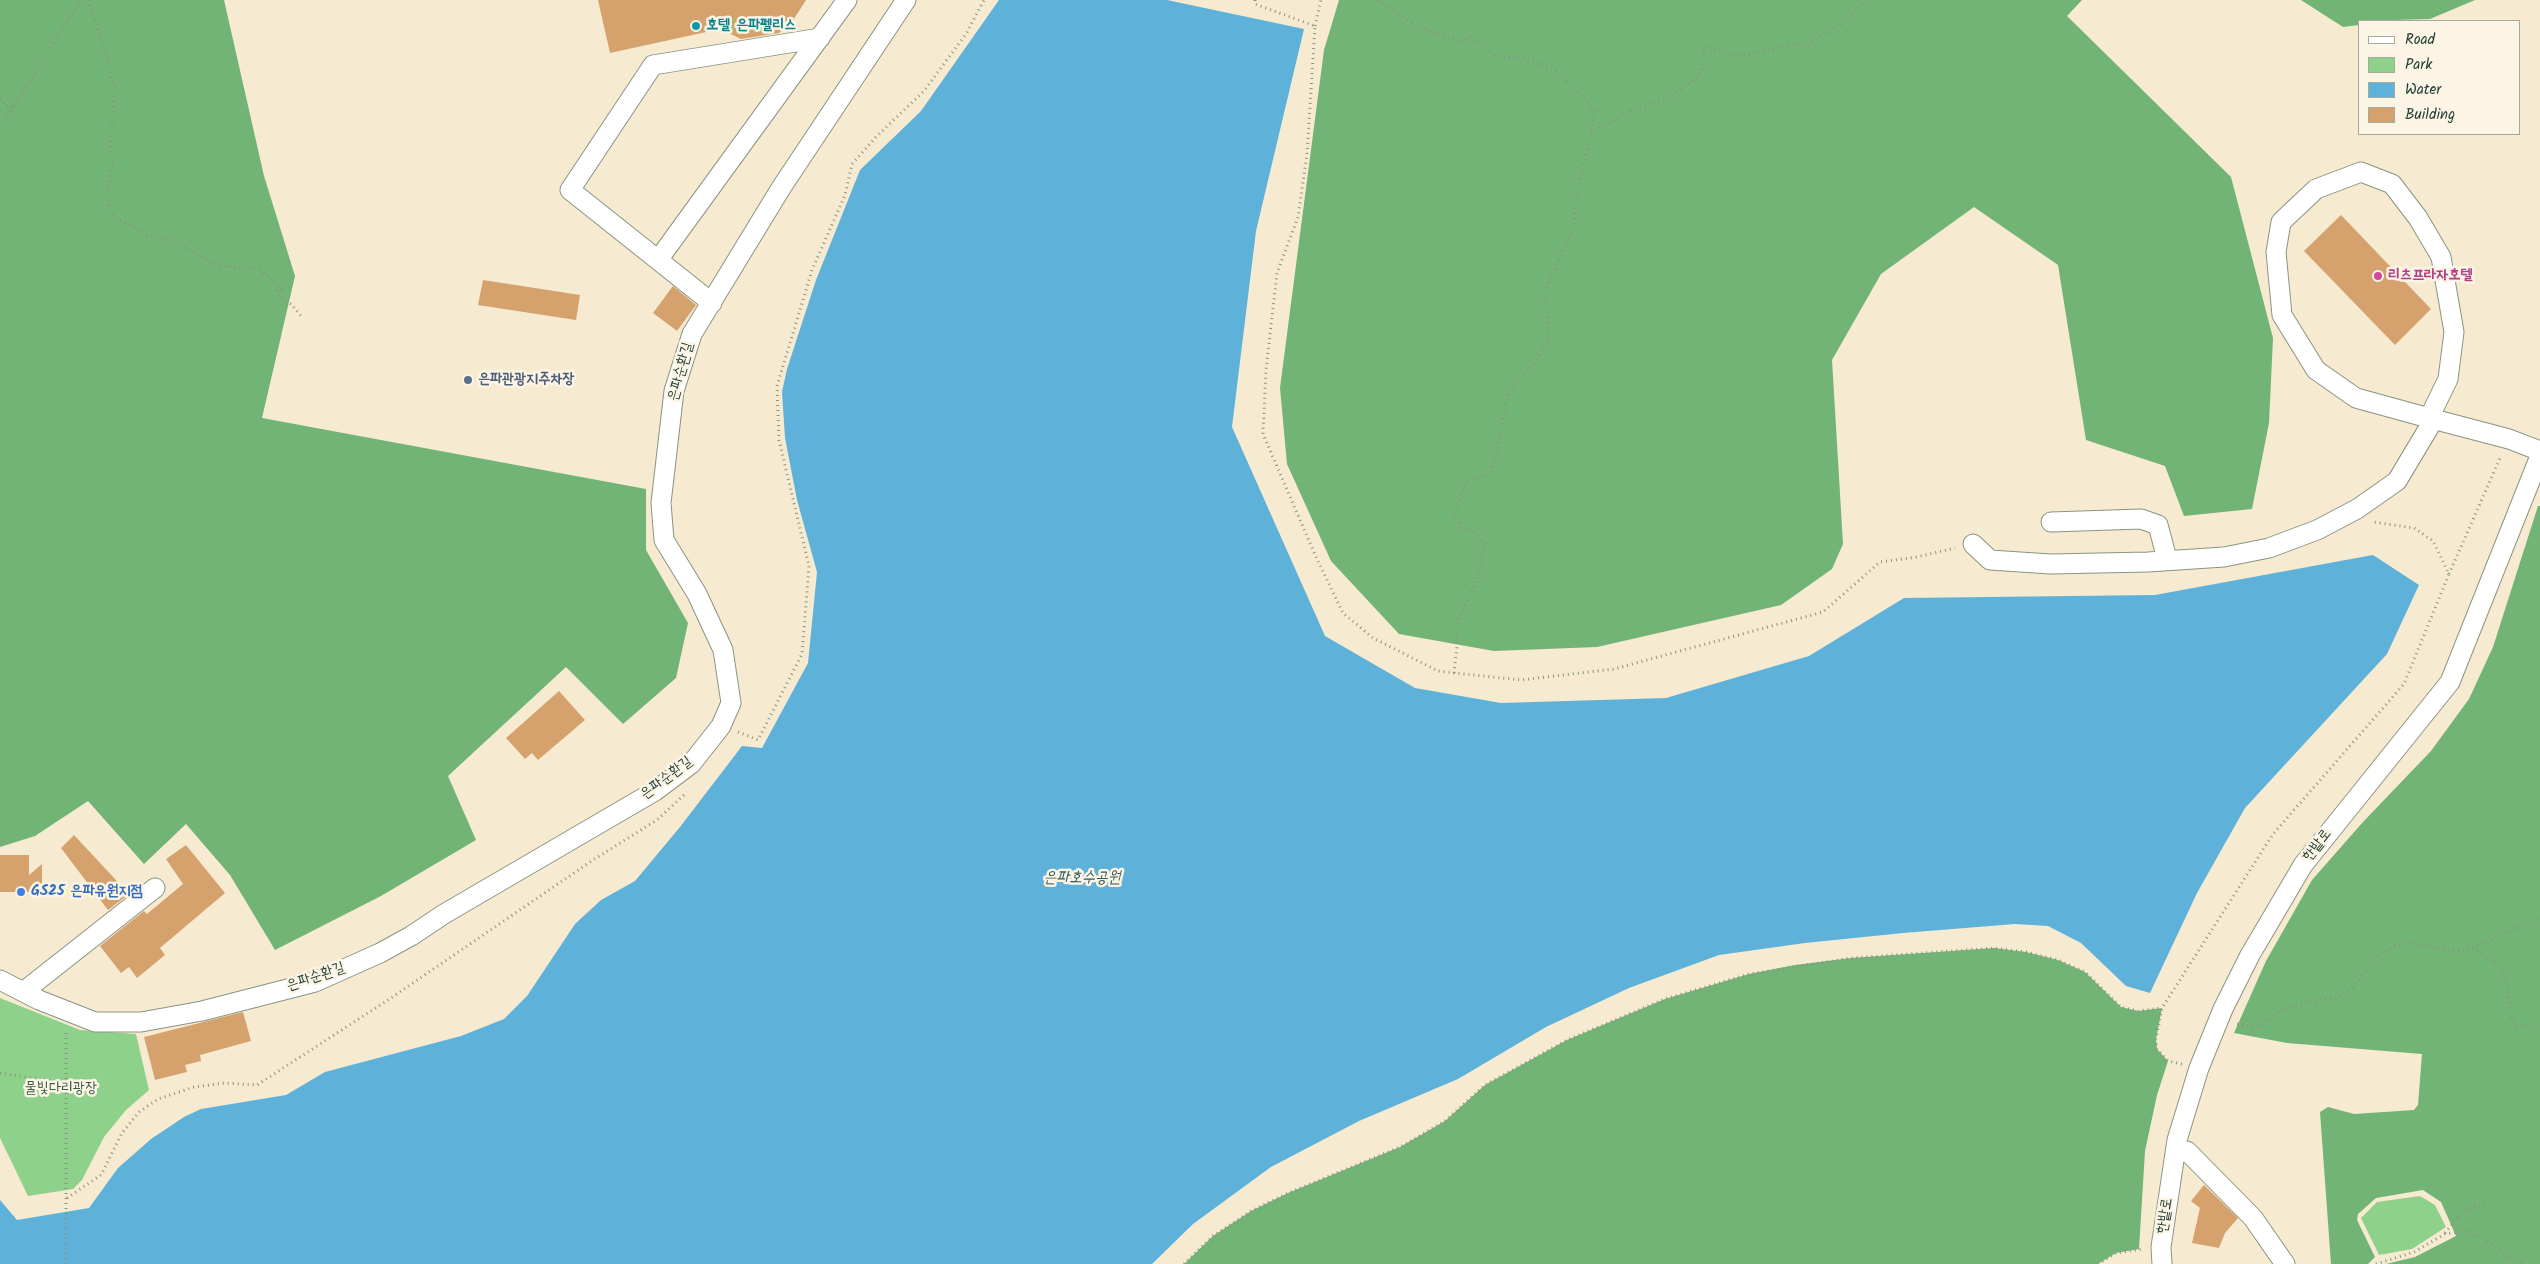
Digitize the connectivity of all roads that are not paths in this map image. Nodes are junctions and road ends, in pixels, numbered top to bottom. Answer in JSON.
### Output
{"nodes":[{"id":1,"x":847,"y":0,"type":"edge"},
{"id":2,"x":906,"y":0,"type":"edge"},
{"id":3,"x":820,"y":38,"type":"junction"},
{"id":4,"x":658,"y":260,"type":"junction"},
{"id":5,"x":712,"y":303,"type":"junction"},
{"id":6,"x":2432,"y":418,"type":"junction"},
{"id":7,"x":2540,"y":451,"type":"edge"},
{"id":8,"x":2540,"y":456,"type":"edge"},
{"id":9,"x":2536,"y":475,"type":"edge"},
{"id":10,"x":2052,"y":522,"type":"dead end"},
{"id":11,"x":1973,"y":544,"type":"road end"},
{"id":12,"x":2167,"y":559,"type":"junction"},
{"id":13,"x":154,"y":888,"type":"dead end"},
{"id":14,"x":0,"y":980,"type":"edge"},
{"id":15,"x":23,"y":992,"type":"junction"},
{"id":16,"x":2176,"y":1150,"type":"junction"},
{"id":17,"x":2161,"y":1256,"type":"edge"},
{"id":18,"x":2284,"y":1264,"type":"edge"}],
"edges":[{"from":1,"to":3,"type":"street"},
{"from":2,"to":5,"type":"street","name":"은파순환길"},
{"from":3,"to":4,"type":"street"},
{"from":3,"to":4,"type":"street"},
{"from":4,"to":5,"type":"street"},
{"from":5,"to":15,"type":"street","name":"은파순환길"},
{"from":6,"to":6,"type":"street"},
{"from":6,"to":7,"type":"street"},
{"from":6,"to":12,"type":"street"},
{"from":8,"to":9,"type":"street","name":"한밭로"},
{"from":9,"to":16,"type":"street","name":"한밭로"},
{"from":10,"to":12,"type":"street"},
{"from":11,"to":12,"type":"street"},
{"from":13,"to":15,"type":"street"},
{"from":14,"to":15,"type":"street","name":"은파순환길"},
{"from":16,"to":17,"type":"street","name":"한밭로"},
{"from":16,"to":18,"type":"street"}]}
